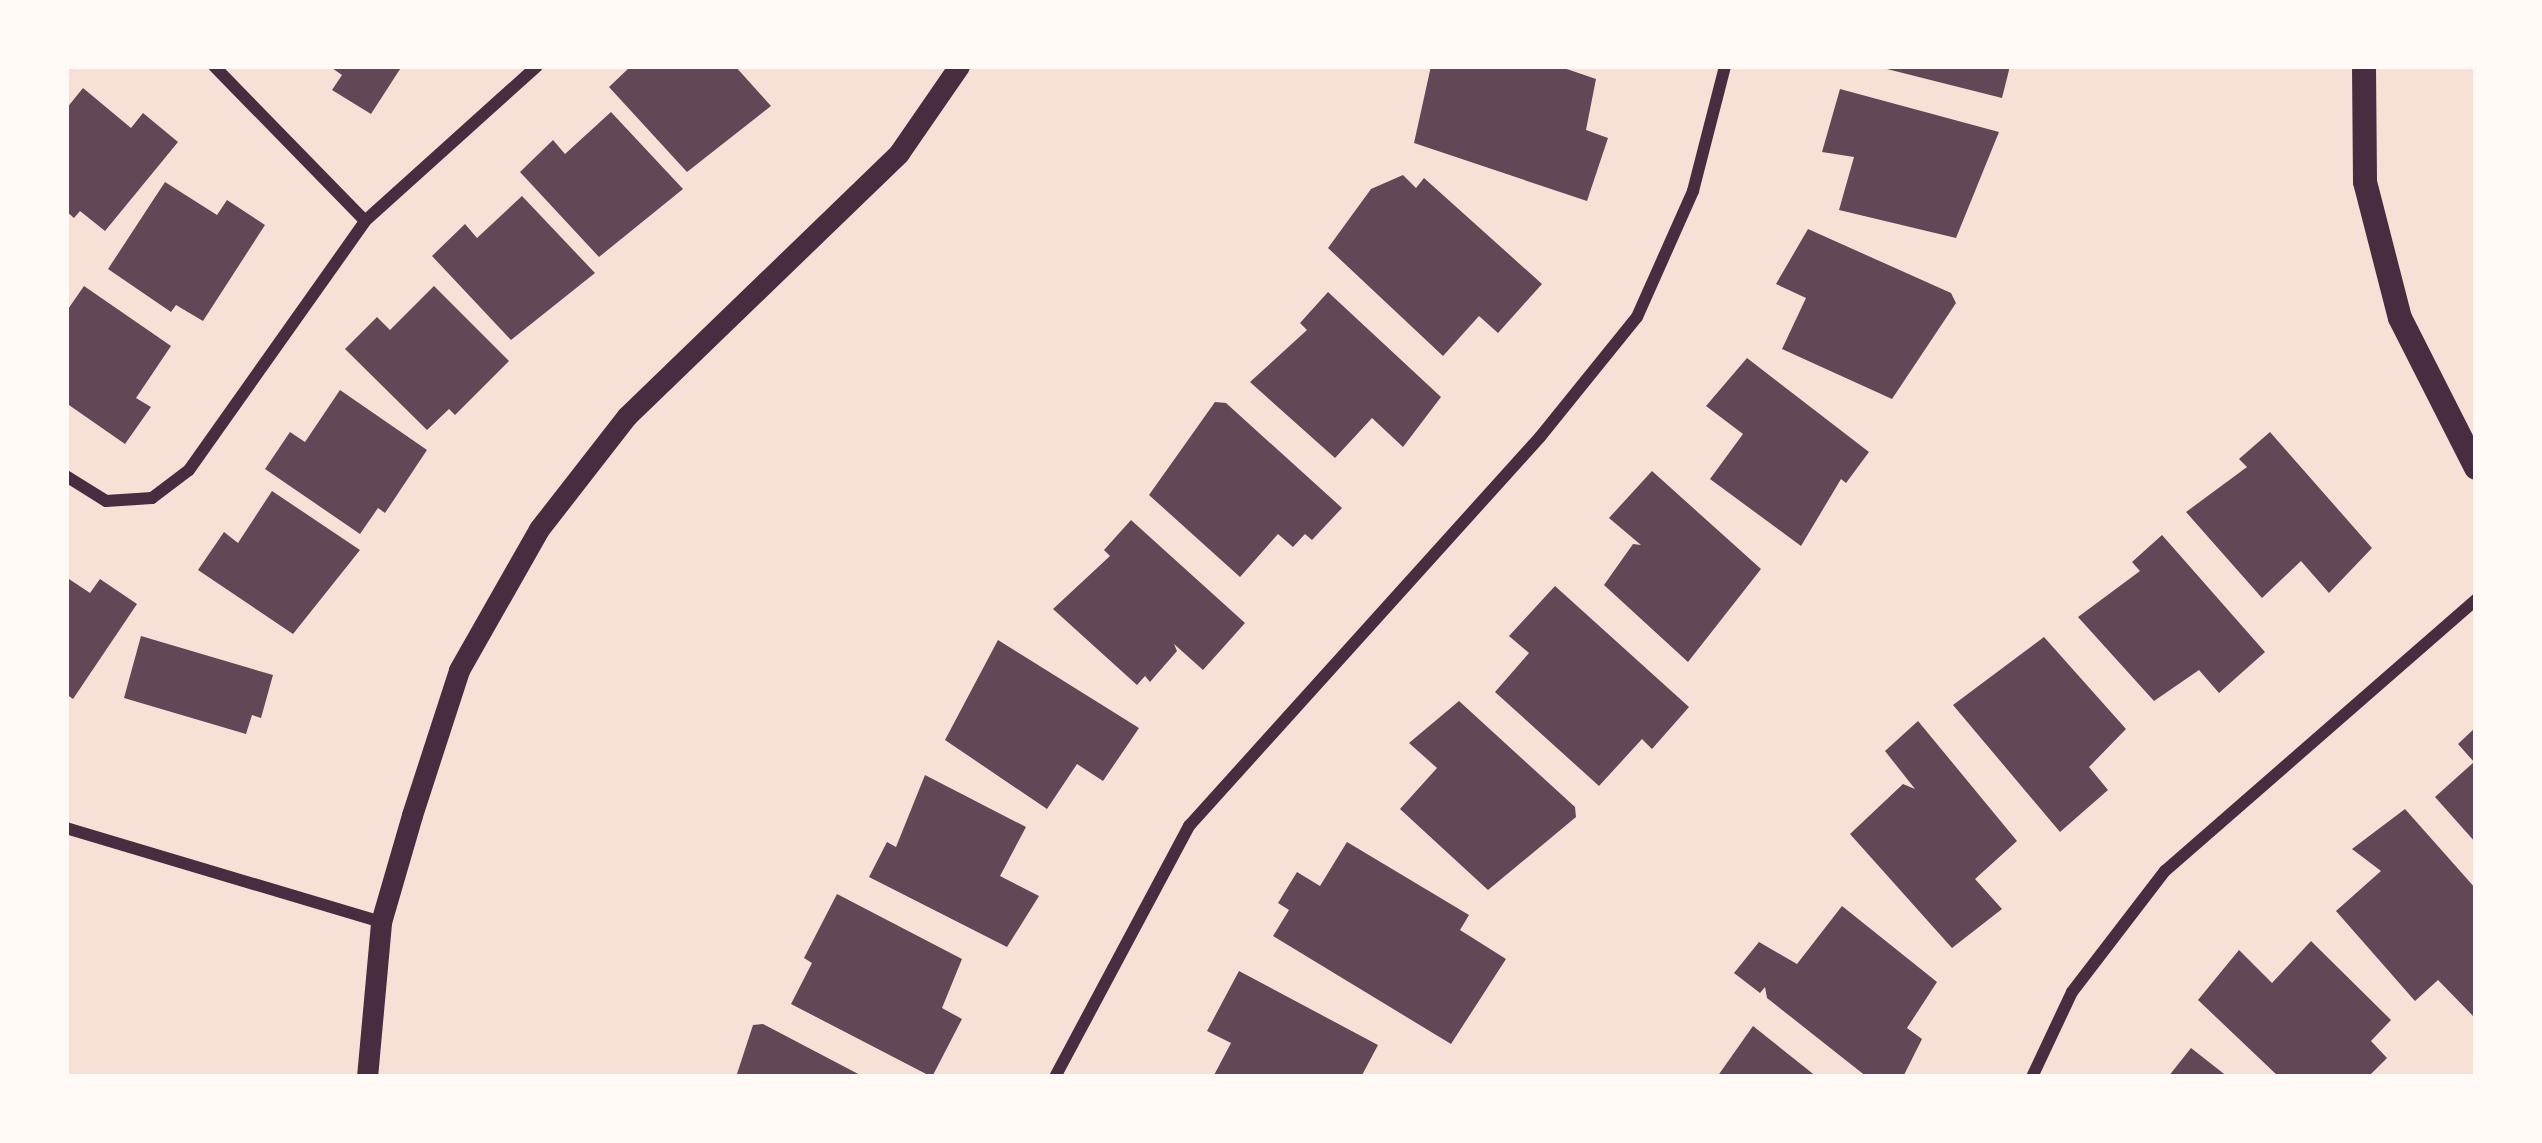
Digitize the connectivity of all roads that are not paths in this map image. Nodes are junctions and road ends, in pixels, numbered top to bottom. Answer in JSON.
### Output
{"nodes":[{"id":1,"x":214,"y":66,"type":"edge"},
{"id":2,"x":537,"y":66,"type":"edge"},
{"id":3,"x":959,"y":66,"type":"edge"},
{"id":4,"x":1725,"y":66,"type":"edge"},
{"id":5,"x":2364,"y":66,"type":"edge"},
{"id":6,"x":365,"y":221,"type":"junction"},
{"id":7,"x":2476,"y":469,"type":"edge"},
{"id":8,"x":66,"y":476,"type":"edge"},
{"id":9,"x":2476,"y":600,"type":"edge"},
{"id":10,"x":66,"y":828,"type":"edge"},
{"id":11,"x":381,"y":922,"type":"junction"},
{"id":12,"x":367,"y":1077,"type":"edge"},
{"id":13,"x":1055,"y":1077,"type":"edge"},
{"id":14,"x":2032,"y":1077,"type":"edge"}],
"edges":[{"from":1,"to":6,"type":"street"},
{"from":2,"to":6,"type":"street"},
{"from":3,"to":11,"type":"street"},
{"from":4,"to":13,"type":"street"},
{"from":5,"to":7,"type":"main road"},
{"from":6,"to":8,"type":"street"},
{"from":9,"to":14,"type":"street"},
{"from":10,"to":11,"type":"street"},
{"from":11,"to":12,"type":"street"}]}
